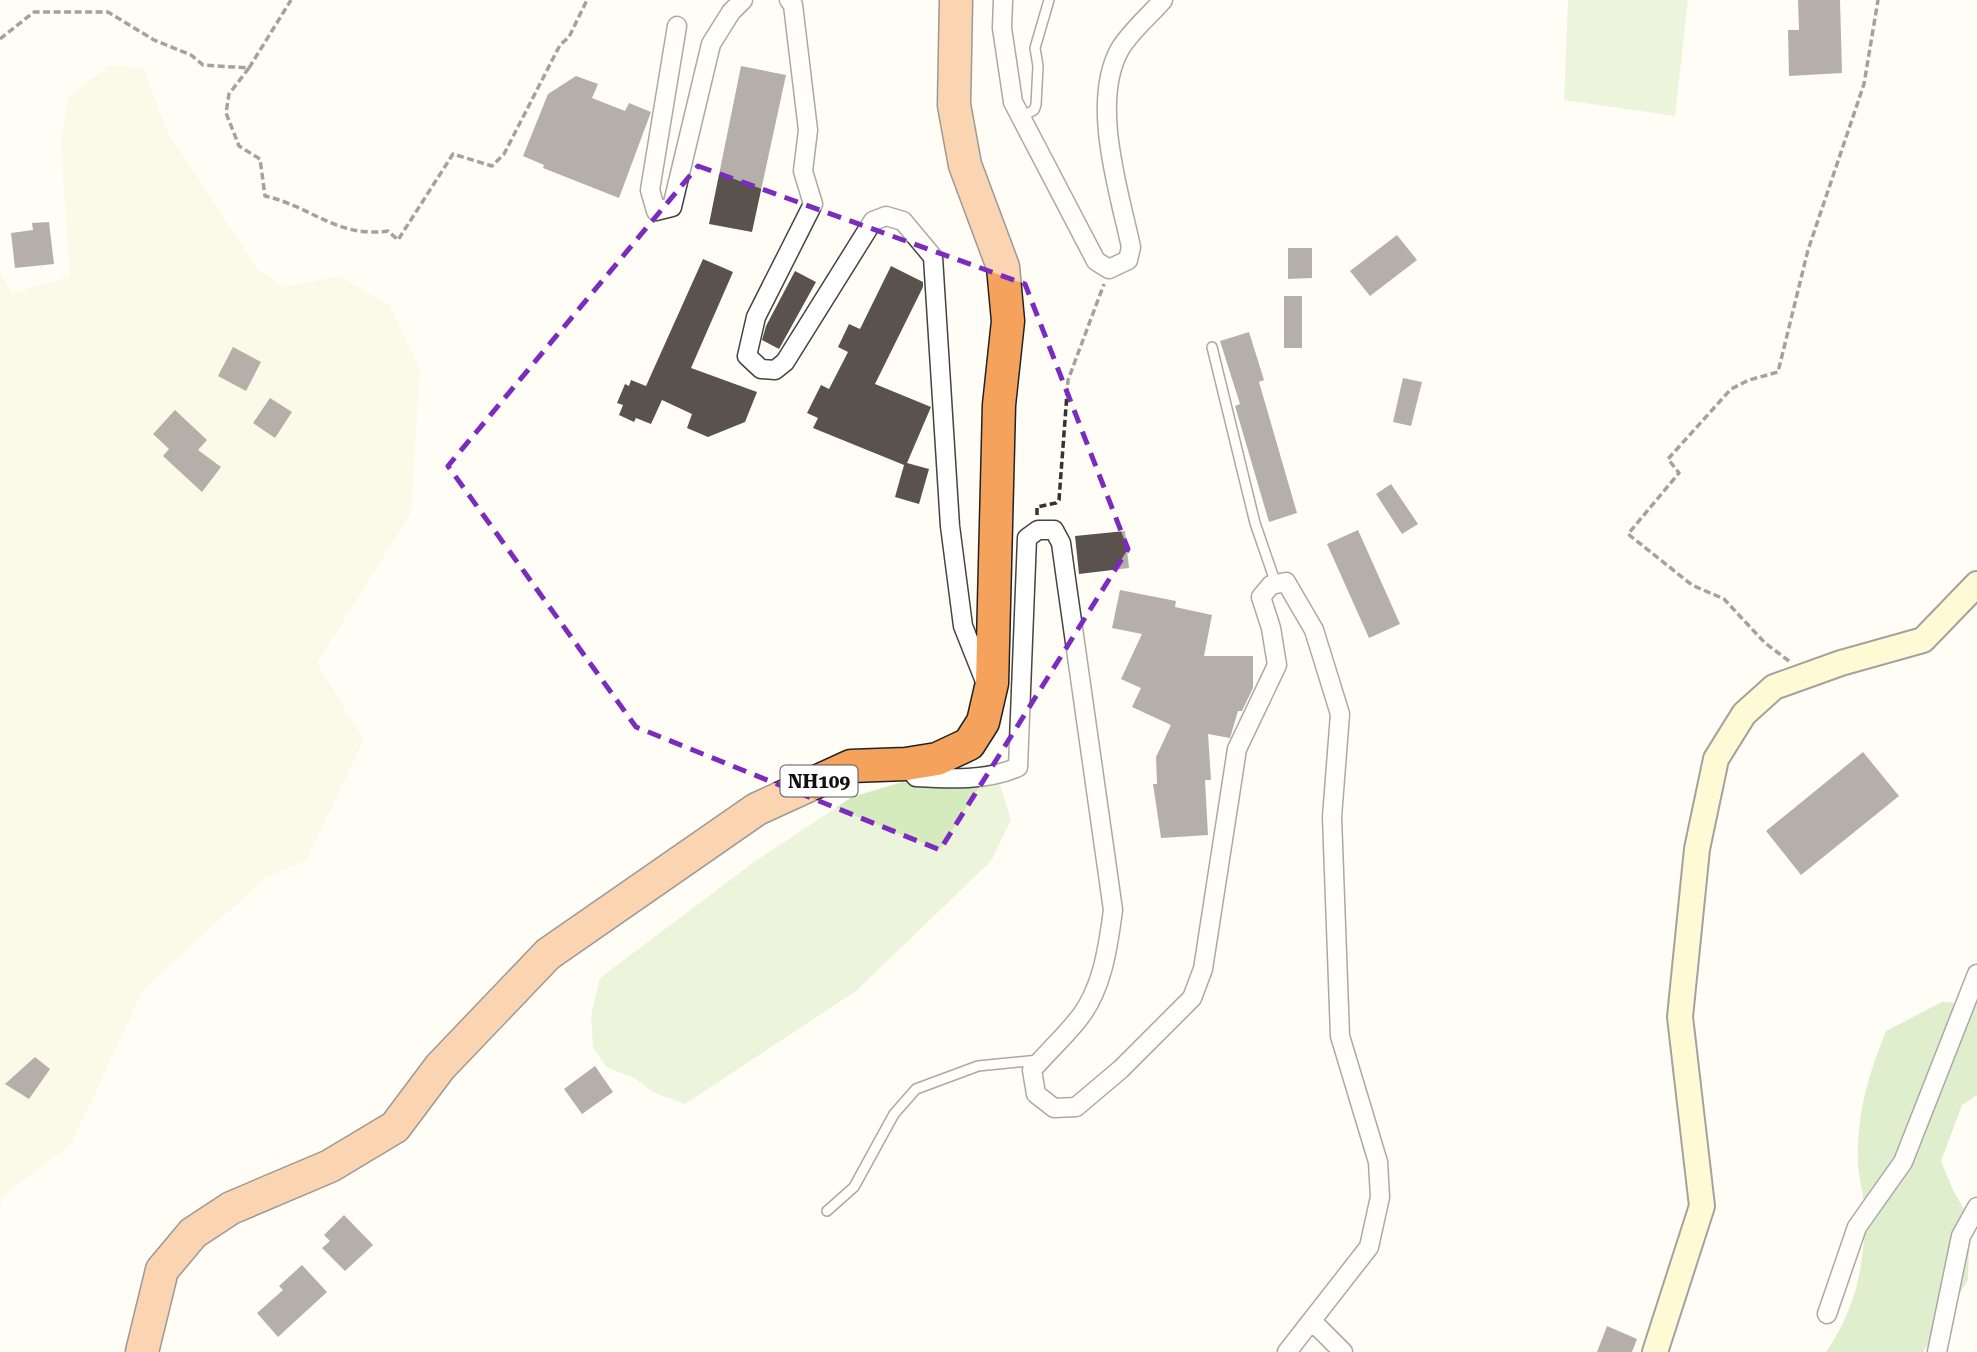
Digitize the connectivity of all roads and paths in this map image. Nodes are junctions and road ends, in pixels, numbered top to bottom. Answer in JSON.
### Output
{"nodes":[{"id":1,"x":291,"y":0,"type":"edge"},
{"id":2,"x":587,"y":0,"type":"edge"},
{"id":3,"x":743,"y":0,"type":"edge"},
{"id":4,"x":789,"y":0,"type":"edge"},
{"id":5,"x":956,"y":0,"type":"edge"},
{"id":6,"x":1003,"y":0,"type":"edge"},
{"id":7,"x":1049,"y":0,"type":"edge"},
{"id":8,"x":1163,"y":0,"type":"edge"},
{"id":9,"x":1878,"y":0,"type":"edge"},
{"id":10,"x":677,"y":26,"type":"dead end"},
{"id":11,"x":0,"y":39,"type":"edge"},
{"id":12,"x":249,"y":68,"type":"junction"},
{"id":13,"x":1021,"y":117,"type":"junction"},
{"id":14,"x":1110,"y":269,"type":"junction"},
{"id":15,"x":1212,"y":347,"type":"dead end"},
{"id":16,"x":1038,"y":530,"type":"junction"},
{"id":17,"x":1276,"y":584,"type":"junction"},
{"id":18,"x":1977,"y":584,"type":"edge"},
{"id":19,"x":1807,"y":675,"type":"junction"},
{"id":20,"x":990,"y":694,"type":"junction"},
{"id":21,"x":906,"y":764,"type":"junction"},
{"id":22,"x":1977,"y":974,"type":"edge"},
{"id":23,"x":1041,"y":1060,"type":"junction"},
{"id":24,"x":1977,"y":1207,"type":"edge"},
{"id":25,"x":827,"y":1211,"type":"dead end"},
{"id":26,"x":1827,"y":1314,"type":"dead end"},
{"id":27,"x":1312,"y":1321,"type":"junction"},
{"id":28,"x":142,"y":1352,"type":"edge"},
{"id":29,"x":1287,"y":1352,"type":"edge"},
{"id":30,"x":1343,"y":1352,"type":"edge"},
{"id":31,"x":1655,"y":1352,"type":"edge"},
{"id":32,"x":1937,"y":1352,"type":"edge"}],
"edges":[{"from":1,"to":12,"type":"path"},
{"from":2,"to":12,"type":"path"},
{"from":3,"to":10,"type":"street"},
{"from":4,"to":20,"type":"street"},
{"from":5,"to":20,"type":"highway","number":"NH109"},
{"from":6,"to":13,"type":"street"},
{"from":7,"to":13,"type":"lane"},
{"from":8,"to":14,"type":"street"},
{"from":9,"to":19,"type":"path"},
{"from":11,"to":12,"type":"path"},
{"from":13,"to":14,"type":"street"},
{"from":14,"to":16,"type":"path"},
{"from":15,"to":17,"type":"lane"},
{"from":16,"to":21,"type":"street"},
{"from":16,"to":23,"type":"street"},
{"from":17,"to":23,"type":"street"},
{"from":17,"to":27,"type":"street"},
{"from":18,"to":19,"type":"main road"},
{"from":19,"to":31,"type":"main road"},
{"from":20,"to":21,"type":"highway","number":"NH109"},
{"from":21,"to":28,"type":"highway","number":"NH109"},
{"from":22,"to":26,"type":"street"},
{"from":23,"to":25,"type":"lane"},
{"from":24,"to":32,"type":"street"},
{"from":27,"to":29,"type":"street"},
{"from":27,"to":30,"type":"street"}]}
